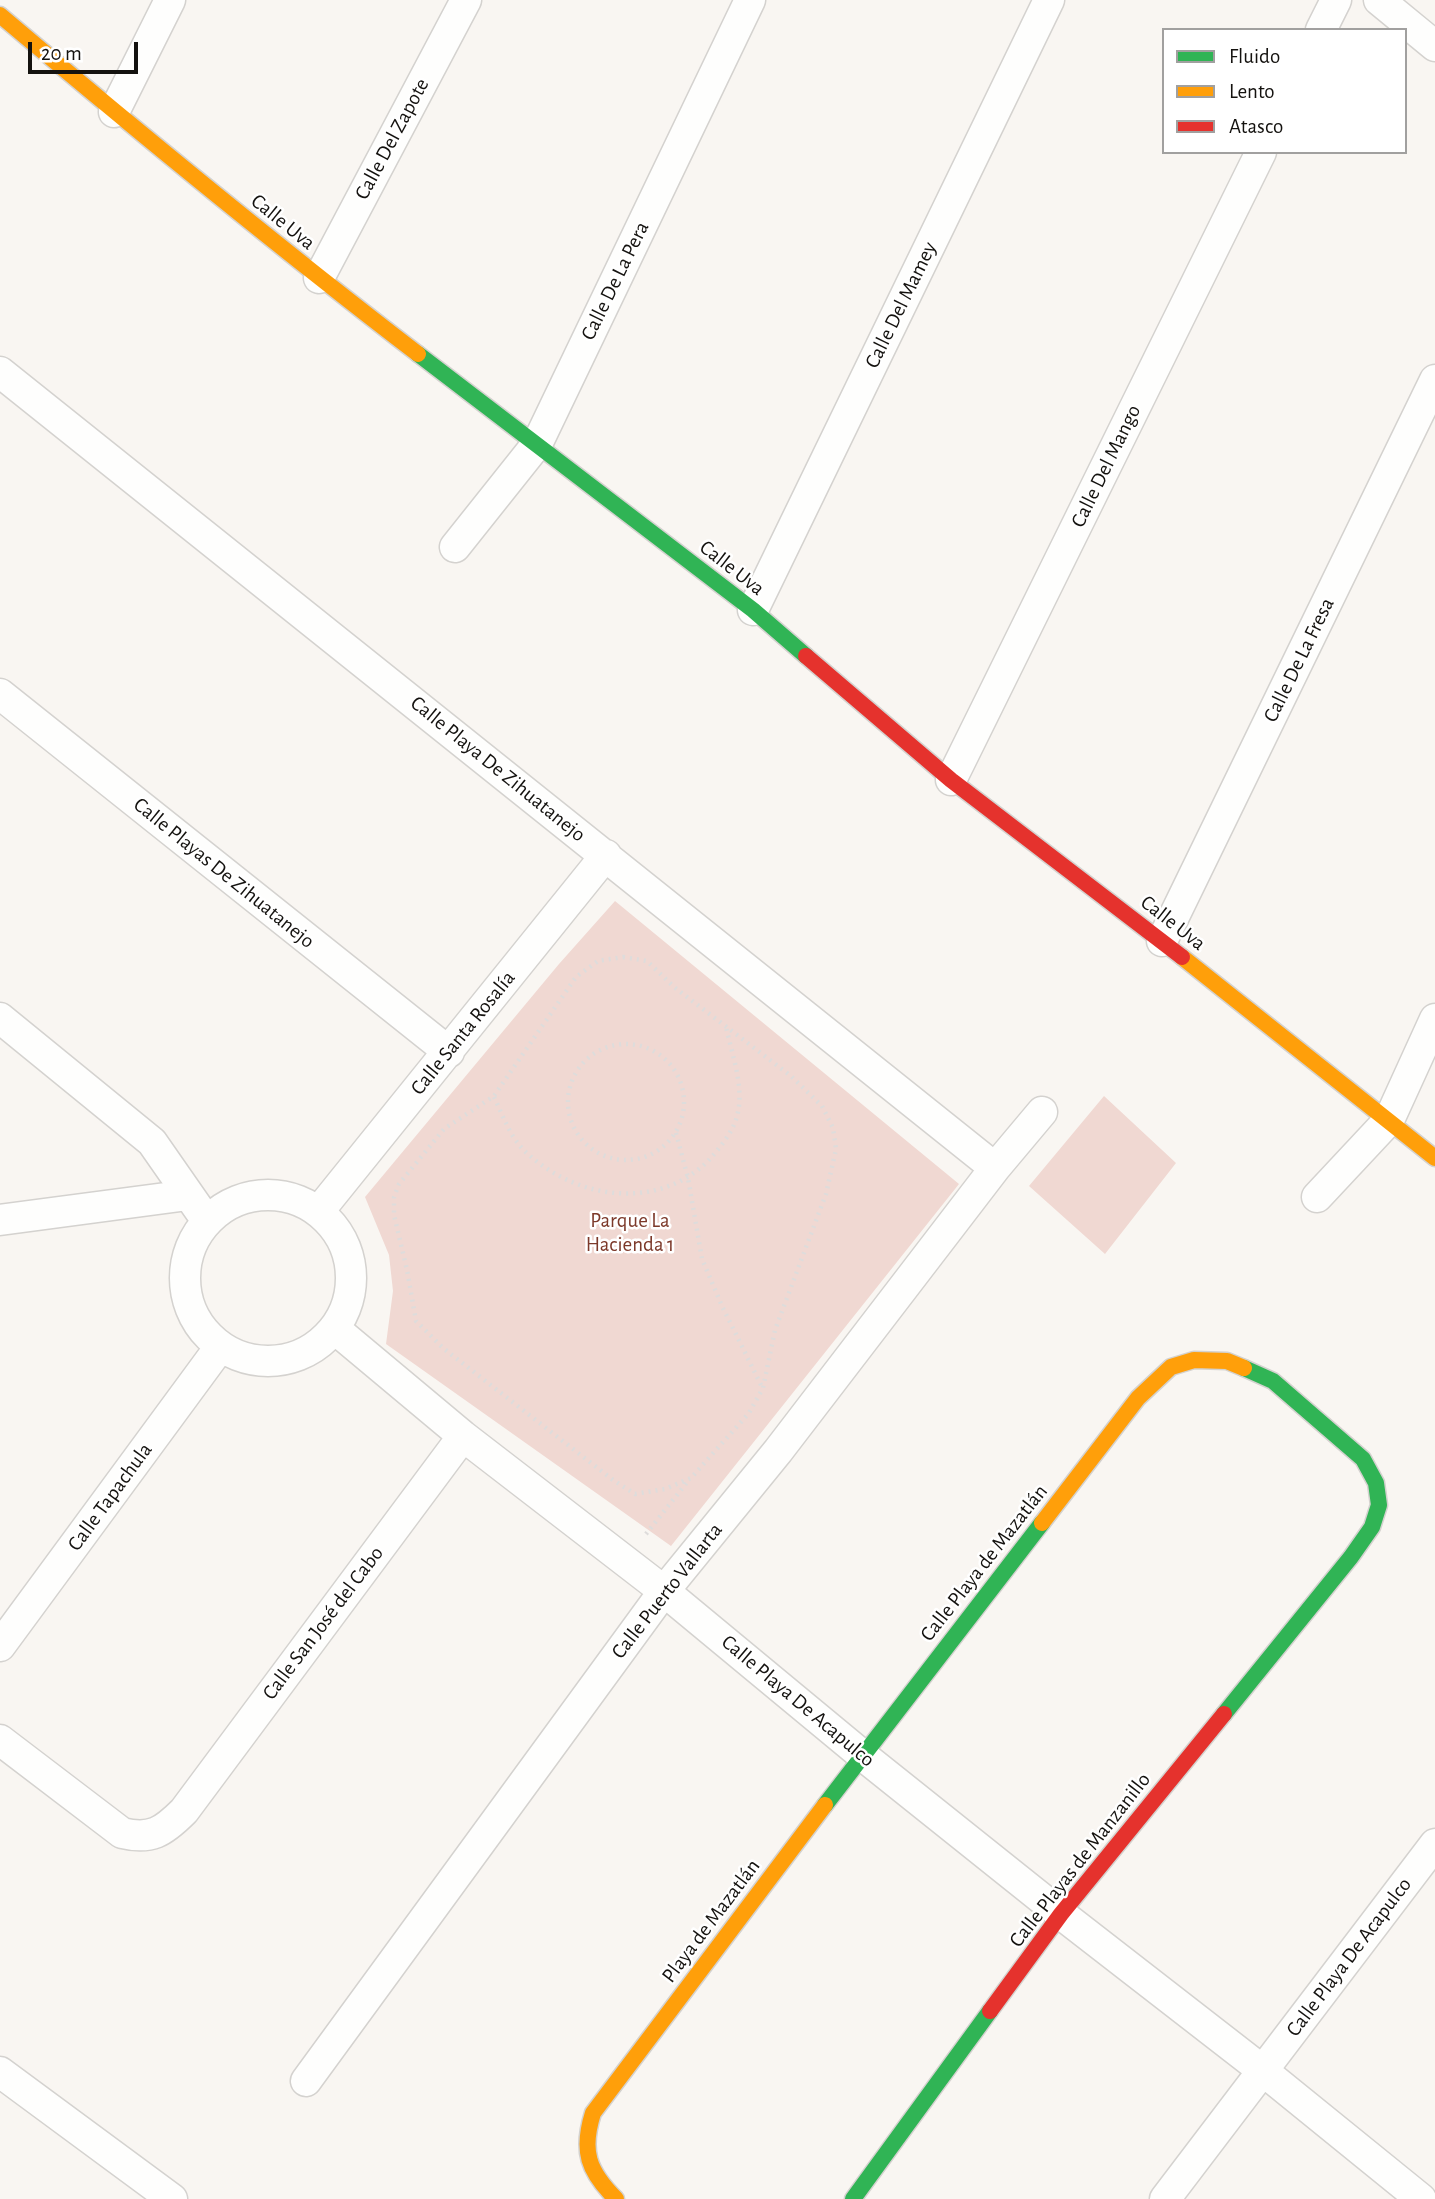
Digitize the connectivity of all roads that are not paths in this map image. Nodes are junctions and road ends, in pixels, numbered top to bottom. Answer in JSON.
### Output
{"nodes":[{"id":1,"x":170,"y":0,"type":"edge"},
{"id":2,"x":466,"y":0,"type":"edge"},
{"id":3,"x":750,"y":0,"type":"edge"},
{"id":4,"x":1049,"y":0,"type":"edge"},
{"id":5,"x":1336,"y":0,"type":"edge"},
{"id":6,"x":1379,"y":0,"type":"edge"},
{"id":7,"x":0,"y":15,"type":"edge"},
{"id":8,"x":1322,"y":28,"type":"edge"},
{"id":9,"x":1435,"y":46,"type":"edge"},
{"id":10,"x":114,"y":112,"type":"junction"},
{"id":11,"x":1260,"y":154,"type":"edge"},
{"id":12,"x":319,"y":278,"type":"junction"},
{"id":13,"x":0,"y":372,"type":"edge"},
{"id":14,"x":1435,"y":380,"type":"edge"},
{"id":15,"x":537,"y":444,"type":"junction"},
{"id":16,"x":455,"y":547,"type":"dead end"},
{"id":17,"x":753,"y":610,"type":"junction"},
{"id":18,"x":0,"y":694,"type":"edge"},
{"id":19,"x":951,"y":780,"type":"junction"},
{"id":20,"x":606,"y":855,"type":"junction"},
{"id":21,"x":1162,"y":941,"type":"junction"},
{"id":22,"x":0,"y":1018,"type":"edge"},
{"id":23,"x":1435,"y":1019,"type":"edge"},
{"id":24,"x":449,"y":1052,"type":"junction"},
{"id":25,"x":1042,"y":1112,"type":"dead end"},
{"id":26,"x":1389,"y":1120,"type":"junction"},
{"id":27,"x":1435,"y":1158,"type":"edge"},
{"id":28,"x":995,"y":1168,"type":"junction"},
{"id":29,"x":188,"y":1195,"type":"junction"},
{"id":30,"x":1317,"y":1197,"type":"dead end"},
{"id":31,"x":319,"y":1211,"type":"junction"},
{"id":32,"x":0,"y":1220,"type":"edge"},
{"id":33,"x":206,"y":1220,"type":"junction"},
{"id":34,"x":335,"y":1329,"type":"junction"},
{"id":35,"x":220,"y":1347,"type":"junction"},
{"id":36,"x":463,"y":1436,"type":"junction"},
{"id":37,"x":1351,"y":1557,"type":"joint"},
{"id":38,"x":664,"y":1591,"type":"junction"},
{"id":39,"x":0,"y":1646,"type":"edge"},
{"id":40,"x":0,"y":1740,"type":"edge"},
{"id":41,"x":862,"y":1755,"type":"junction"},
{"id":42,"x":1435,"y":1844,"type":"edge"},
{"id":43,"x":1061,"y":1914,"type":"junction"},
{"id":44,"x":1262,"y":2070,"type":"junction"},
{"id":45,"x":0,"y":2072,"type":"edge"},
{"id":46,"x":306,"y":2081,"type":"dead end"},
{"id":47,"x":172,"y":2199,"type":"edge"},
{"id":48,"x":616,"y":2199,"type":"edge"},
{"id":49,"x":853,"y":2199,"type":"edge"},
{"id":50,"x":1165,"y":2199,"type":"edge"},
{"id":51,"x":1421,"y":2199,"type":"edge"}],
"edges":[{"from":1,"to":10,"type":"street"},
{"from":2,"to":12,"type":"street","name":"Calle Del Zapote"},
{"from":3,"to":15,"type":"street","name":"Calle De La Pera"},
{"from":4,"to":17,"type":"street","name":"Calle Del Mamey"},
{"from":5,"to":8,"type":"street"},
{"from":6,"to":9,"type":"street"},
{"from":7,"to":10,"type":"street","name":"Calle Uva"},
{"from":10,"to":12,"type":"street","name":"Calle Uva"},
{"from":11,"to":19,"type":"street","name":"Calle Del Mango"},
{"from":12,"to":15,"type":"street","name":"Calle Uva"},
{"from":13,"to":20,"type":"street","name":"Calle Playa De Zihuatanejo"},
{"from":14,"to":21,"type":"street","name":"Calle De La Fresa"},
{"from":15,"to":16,"type":"street","name":"Calle De La Pera"},
{"from":15,"to":17,"type":"street","name":"Calle Uva"},
{"from":17,"to":19,"type":"street","name":"Calle Uva"},
{"from":18,"to":24,"type":"street","name":"Calle Playas De Zihuatanejo"},
{"from":19,"to":21,"type":"street","name":"Calle Uva"},
{"from":20,"to":24,"type":"street","name":"Calle Santa Rosalía"},
{"from":20,"to":28,"type":"street","name":"Calle Playa De Zihuatanejo"},
{"from":21,"to":26,"type":"street","name":"Calle Uva"},
{"from":22,"to":29,"type":"street"},
{"from":23,"to":26,"type":"street"},
{"from":24,"to":31,"type":"street","name":"Calle Santa Rosalía"},
{"from":25,"to":28,"type":"street","name":"Calle Puerto Vallarta"},
{"from":26,"to":27,"type":"street","name":"Calle Uva"},
{"from":26,"to":30,"type":"street"},
{"from":28,"to":38,"type":"street","name":"Calle Puerto Vallarta"},
{"from":29,"to":32,"type":"street"},
{"from":29,"to":33,"type":"street"},
{"from":31,"to":33,"type":"street"},
{"from":31,"to":34,"type":"street"},
{"from":33,"to":35,"type":"street"},
{"from":34,"to":35,"type":"street"},
{"from":34,"to":36,"type":"street","name":"Calle Playa De Acapulco"},
{"from":35,"to":39,"type":"street","name":"Calle Tapachula"},
{"from":36,"to":38,"type":"street","name":"Calle Playa De Acapulco"},
{"from":36,"to":40,"type":"street","name":"Calle San José del Cabo"},
{"from":37,"to":41,"type":"street","name":"Calle Playa de Mazatlán"},
{"from":37,"to":43,"type":"street","name":"Calle Playas de Manzanillo"},
{"from":38,"to":41,"type":"street","name":"Calle Playa De Acapulco"},
{"from":38,"to":46,"type":"street","name":"Calle Puerto Vallarta"},
{"from":41,"to":43,"type":"street","name":"Calle Playa De Acapulco"},
{"from":41,"to":48,"type":"street","name":"Playa de Mazatlán"},
{"from":42,"to":44,"type":"street","name":"Calle Playa De Acapulco"},
{"from":43,"to":44,"type":"street","name":"Calle Playa De Acapulco"},
{"from":43,"to":49,"type":"street","name":"Calle Playas de Manzanillo"},
{"from":44,"to":50,"type":"street","name":"Calle Playa De Acapulco"},
{"from":44,"to":51,"type":"street","name":"Calle Playa De Acapulco"},
{"from":45,"to":47,"type":"street"}]}
